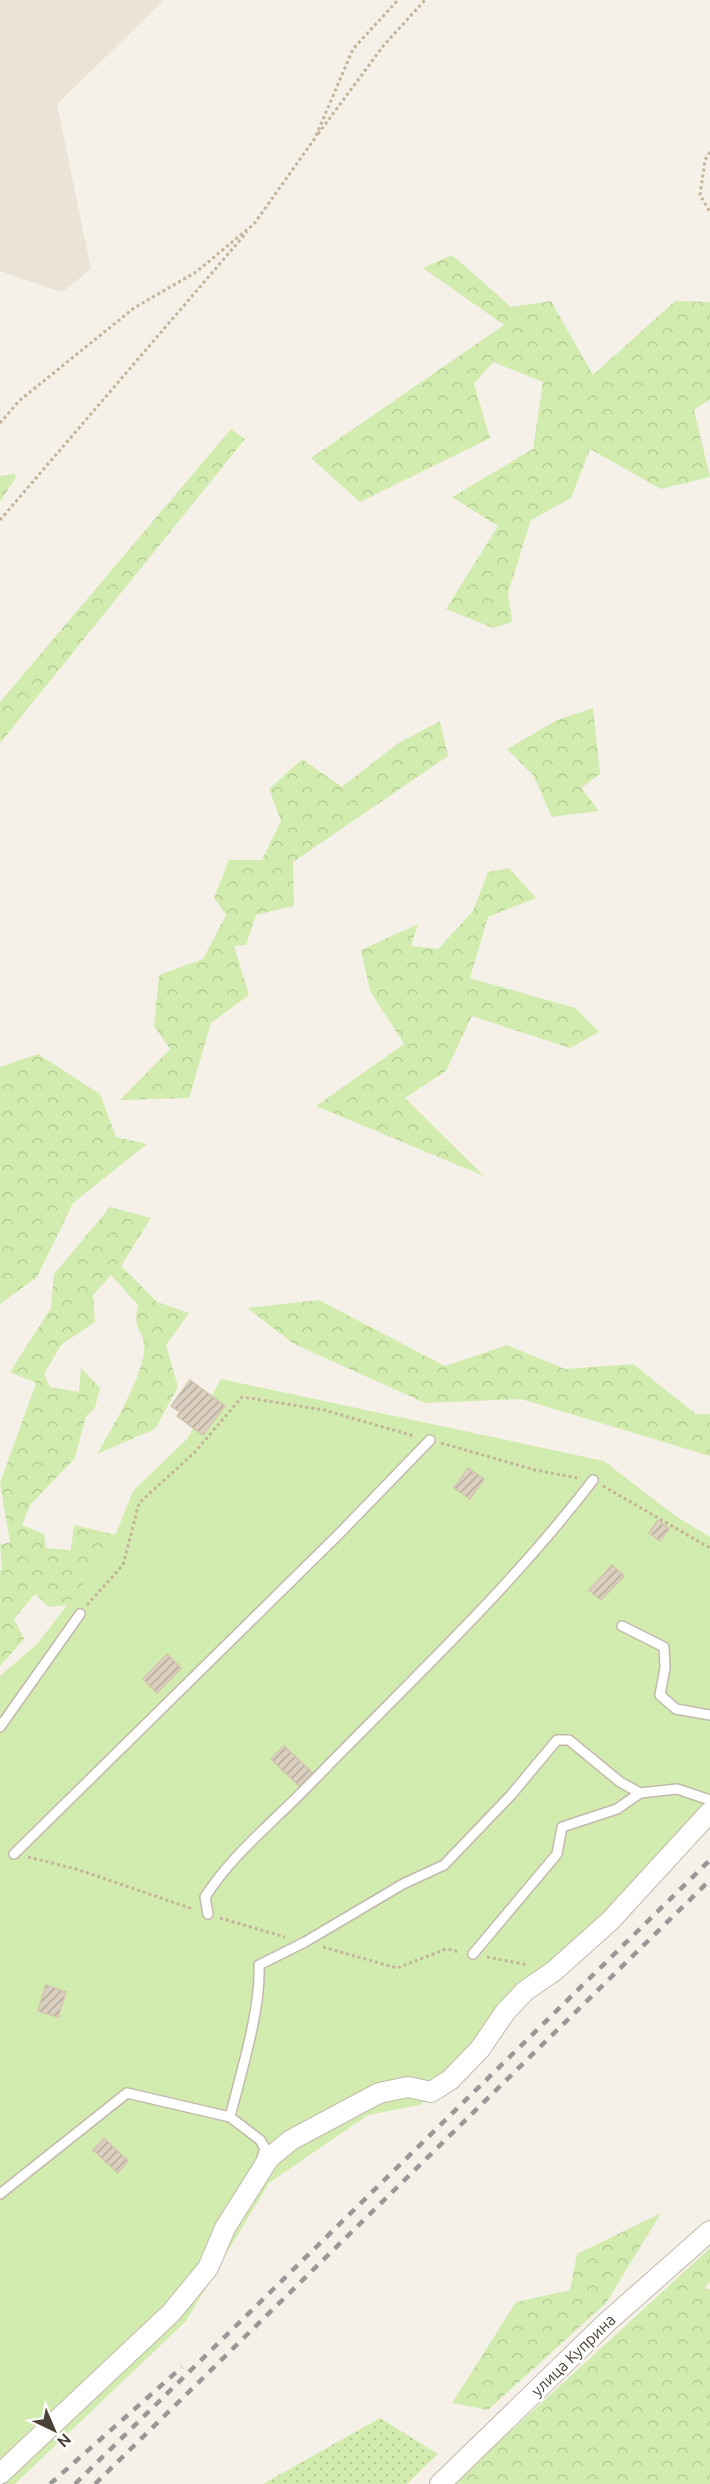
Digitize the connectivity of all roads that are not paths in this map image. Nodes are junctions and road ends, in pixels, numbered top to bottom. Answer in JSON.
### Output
{"nodes":[{"id":1,"x":430,"y":1440,"type":"road end"},
{"id":2,"x":593,"y":1480,"type":"road end"},
{"id":3,"x":80,"y":1614,"type":"road end"},
{"id":4,"x":622,"y":1626,"type":"dead end"},
{"id":5,"x":710,"y":1715,"type":"edge"},
{"id":6,"x":0,"y":1727,"type":"edge"},
{"id":7,"x":640,"y":1793,"type":"junction"},
{"id":8,"x":710,"y":1800,"type":"edge"},
{"id":9,"x":710,"y":1812,"type":"edge"},
{"id":10,"x":14,"y":1854,"type":"road end"},
{"id":11,"x":208,"y":1914,"type":"road end"},
{"id":12,"x":473,"y":1954,"type":"road end"},
{"id":13,"x":230,"y":2116,"type":"junction"},
{"id":14,"x":256,"y":2177,"type":"junction"},
{"id":15,"x":0,"y":2194,"type":"edge"},
{"id":16,"x":710,"y":2230,"type":"edge"},
{"id":17,"x":0,"y":2474,"type":"edge"},
{"id":18,"x":440,"y":2484,"type":"edge"}],
"edges":[{"from":1,"to":10,"type":"lane"},
{"from":2,"to":11,"type":"lane"},
{"from":3,"to":6,"type":"lane"},
{"from":4,"to":5,"type":"lane"},
{"from":7,"to":8,"type":"lane"},
{"from":7,"to":12,"type":"lane"},
{"from":7,"to":13,"type":"lane"},
{"from":9,"to":14,"type":"street"},
{"from":13,"to":14,"type":"lane"},
{"from":13,"to":15,"type":"lane"},
{"from":14,"to":17,"type":"street"},
{"from":16,"to":18,"type":"street","name":"улица Куприна"}]}
